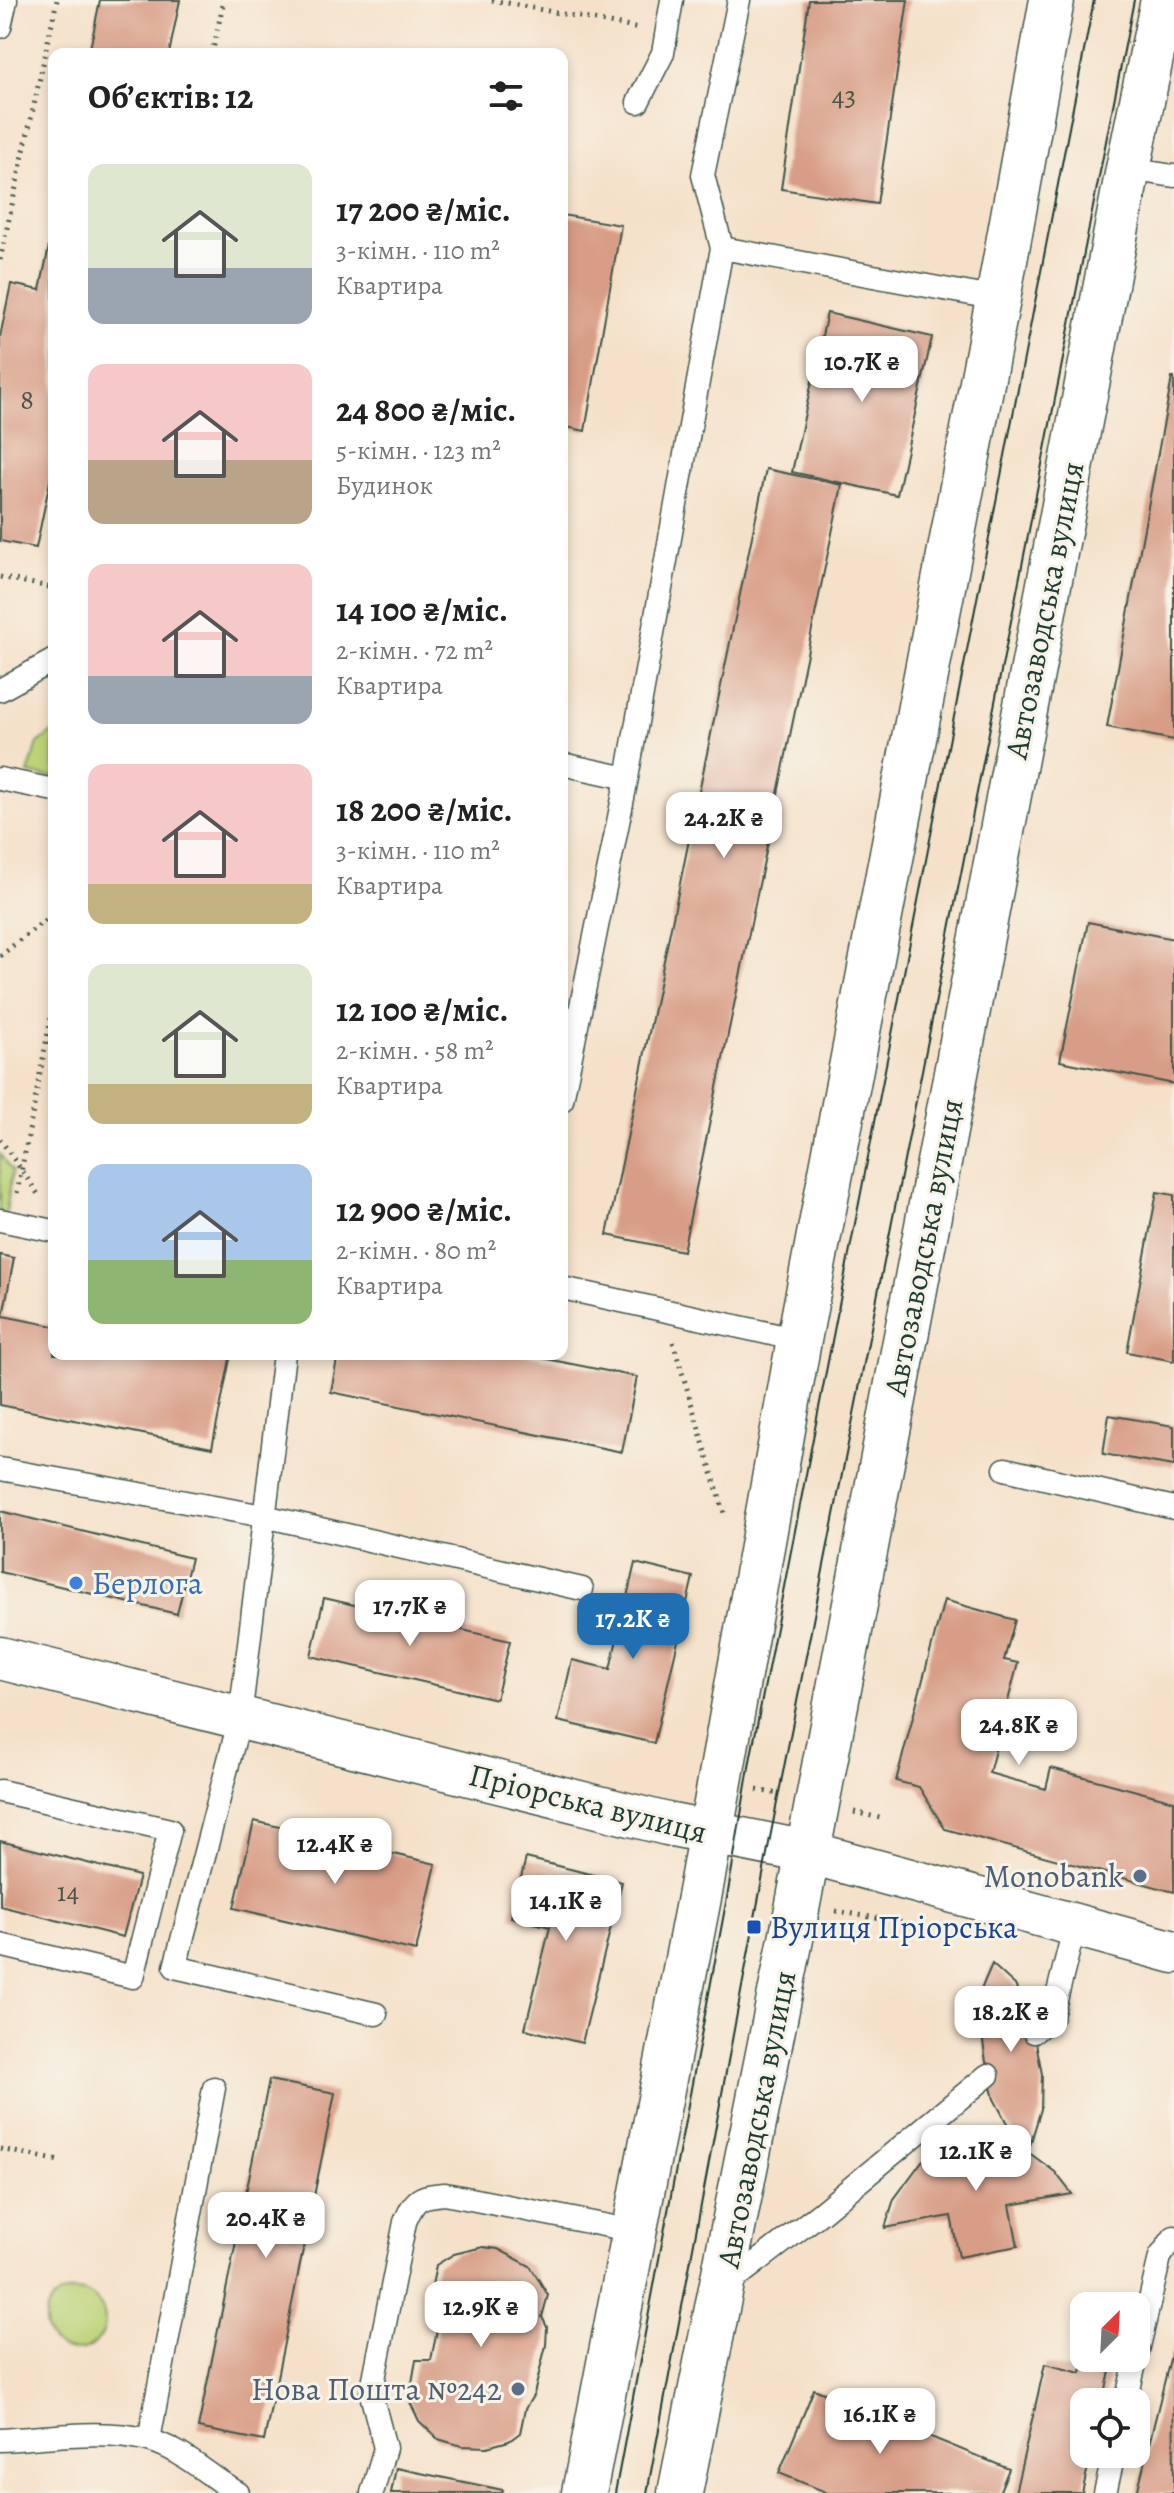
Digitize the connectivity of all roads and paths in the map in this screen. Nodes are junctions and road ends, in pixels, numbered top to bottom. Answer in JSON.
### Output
{"nodes":[{"id":1,"x":6,"y":0,"type":"edge"},
{"id":2,"x":57,"y":0,"type":"edge"},
{"id":3,"x":224,"y":0,"type":"edge"},
{"id":4,"x":492,"y":0,"type":"edge"},
{"id":5,"x":672,"y":0,"type":"edge"},
{"id":6,"x":739,"y":0,"type":"edge"},
{"id":7,"x":1052,"y":0,"type":"edge"},
{"id":8,"x":1163,"y":0,"type":"edge"},
{"id":9,"x":0,"y":27,"type":"edge"},
{"id":10,"x":666,"y":34,"type":"junction"},
{"id":11,"x":213,"y":48,"type":"edge"},
{"id":12,"x":638,"y":102,"type":"dead end"},
{"id":13,"x":1128,"y":169,"type":"junction"},
{"id":14,"x":1174,"y":176,"type":"edge"},
{"id":15,"x":722,"y":248,"type":"junction"},
{"id":16,"x":0,"y":260,"type":"edge"},
{"id":17,"x":998,"y":299,"type":"junction"},
{"id":18,"x":0,"y":577,"type":"edge"},
{"id":19,"x":48,"y":587,"type":"edge"},
{"id":20,"x":48,"y":663,"type":"edge"},
{"id":21,"x":0,"y":690,"type":"edge"},
{"id":22,"x":568,"y":765,"type":"edge"},
{"id":23,"x":627,"y":778,"type":"junction"},
{"id":24,"x":0,"y":779,"type":"edge"},
{"id":25,"x":48,"y":789,"type":"edge"},
{"id":26,"x":48,"y":918,"type":"edge"},
{"id":27,"x":0,"y":956,"type":"edge"},
{"id":28,"x":573,"y":985,"type":"edge"},
{"id":29,"x":48,"y":1032,"type":"edge"},
{"id":30,"x":568,"y":1037,"type":"edge"},
{"id":31,"x":0,"y":1139,"type":"edge"},
{"id":32,"x":21,"y":1169,"type":"junction"},
{"id":33,"x":46,"y":1207,"type":"dead end"},
{"id":34,"x":5,"y":1221,"type":"edge"},
{"id":35,"x":48,"y":1230,"type":"edge"},
{"id":36,"x":568,"y":1289,"type":"edge"},
{"id":37,"x":663,"y":1310,"type":"junction"},
{"id":38,"x":799,"y":1340,"type":"junction"},
{"id":39,"x":283,"y":1360,"type":"edge"},
{"id":40,"x":0,"y":1469,"type":"edge"},
{"id":41,"x":1005,"y":1469,"type":"dead end"},
{"id":42,"x":1174,"y":1508,"type":"edge"},
{"id":43,"x":264,"y":1516,"type":"junction"},
{"id":44,"x":725,"y":1517,"type":"dead end"},
{"id":45,"x":582,"y":1589,"type":"dead end"},
{"id":46,"x":0,"y":1658,"type":"edge"},
{"id":47,"x":240,"y":1718,"type":"junction"},
{"id":48,"x":0,"y":1791,"type":"edge"},
{"id":49,"x":710,"y":1834,"type":"junction"},
{"id":50,"x":807,"y":1852,"type":"junction"},
{"id":51,"x":1075,"y":1925,"type":"junction"},
{"id":52,"x":0,"y":1945,"type":"edge"},
{"id":53,"x":1174,"y":1952,"type":"edge"},
{"id":54,"x":376,"y":2014,"type":"dead end"},
{"id":55,"x":1034,"y":2032,"type":"dead end"},
{"id":56,"x":988,"y":2075,"type":"dead end"},
{"id":57,"x":214,"y":2088,"type":"dead end"},
{"id":58,"x":0,"y":2149,"type":"edge"},
{"id":59,"x":60,"y":2161,"type":"dead end"},
{"id":60,"x":634,"y":2231,"type":"junction"},
{"id":61,"x":1174,"y":2237,"type":"edge"},
{"id":62,"x":723,"y":2287,"type":"junction"},
{"id":63,"x":1129,"y":2388,"type":"edge"},
{"id":64,"x":0,"y":2440,"type":"edge"},
{"id":65,"x":149,"y":2440,"type":"junction"},
{"id":66,"x":1111,"y":2468,"type":"edge"},
{"id":67,"x":238,"y":2493,"type":"edge"},
{"id":68,"x":372,"y":2493,"type":"edge"},
{"id":69,"x":584,"y":2493,"type":"edge"},
{"id":70,"x":680,"y":2493,"type":"edge"},
{"id":71,"x":1105,"y":2493,"type":"edge"}],
"edges":[{"from":1,"to":9,"type":"lane"},
{"from":2,"to":16,"type":"path"},
{"from":3,"to":11,"type":"path"},
{"from":4,"to":10,"type":"path"},
{"from":5,"to":10,"type":"lane"},
{"from":6,"to":15,"type":"lane"},
{"from":7,"to":17,"type":"main road"},
{"from":8,"to":13,"type":"main road","name":"Автозаводська вулиця"},
{"from":10,"to":12,"type":"lane"},
{"from":13,"to":14,"type":"lane"},
{"from":13,"to":50,"type":"main road","name":"Автозаводська вулиця"},
{"from":15,"to":17,"type":"lane"},
{"from":15,"to":23,"type":"lane"},
{"from":17,"to":38,"type":"main road"},
{"from":18,"to":19,"type":"path"},
{"from":20,"to":21,"type":"lane"},
{"from":22,"to":23,"type":"lane"},
{"from":23,"to":28,"type":"lane"},
{"from":24,"to":25,"type":"lane"},
{"from":26,"to":27,"type":"path"},
{"from":28,"to":30,"type":"lane"},
{"from":29,"to":32,"type":"path"},
{"from":31,"to":32,"type":"path"},
{"from":32,"to":33,"type":"path"},
{"from":32,"to":34,"type":"path"},
{"from":34,"to":35,"type":"lane"},
{"from":36,"to":37,"type":"lane"},
{"from":37,"to":38,"type":"lane"},
{"from":37,"to":44,"type":"path"},
{"from":38,"to":49,"type":"main road"},
{"from":39,"to":43,"type":"lane"},
{"from":40,"to":43,"type":"lane"},
{"from":41,"to":42,"type":"lane"},
{"from":43,"to":45,"type":"lane"},
{"from":43,"to":47,"type":"lane"},
{"from":46,"to":47,"type":"street","name":"Пріорська вулиця"},
{"from":47,"to":49,"type":"street","name":"Пріорська вулиця"},
{"from":47,"to":54,"type":"lane"},
{"from":48,"to":52,"type":"lane"},
{"from":49,"to":50,"type":"street","name":"Пріорська вулиця"},
{"from":49,"to":60,"type":"main road"},
{"from":50,"to":51,"type":"street","name":"Пріорська вулиця"},
{"from":50,"to":62,"type":"main road","name":"Автозаводська вулиця"},
{"from":51,"to":53,"type":"street","name":"Пріорська вулиця"},
{"from":51,"to":55,"type":"lane"},
{"from":56,"to":62,"type":"lane"},
{"from":57,"to":65,"type":"lane"},
{"from":58,"to":59,"type":"path"},
{"from":60,"to":68,"type":"lane"},
{"from":60,"to":69,"type":"main road"},
{"from":61,"to":63,"type":"lane"},
{"from":62,"to":70,"type":"main road","name":"Автозаводська вулиця"},
{"from":64,"to":65,"type":"lane"},
{"from":65,"to":67,"type":"lane"},
{"from":66,"to":71,"type":"lane"}]}
